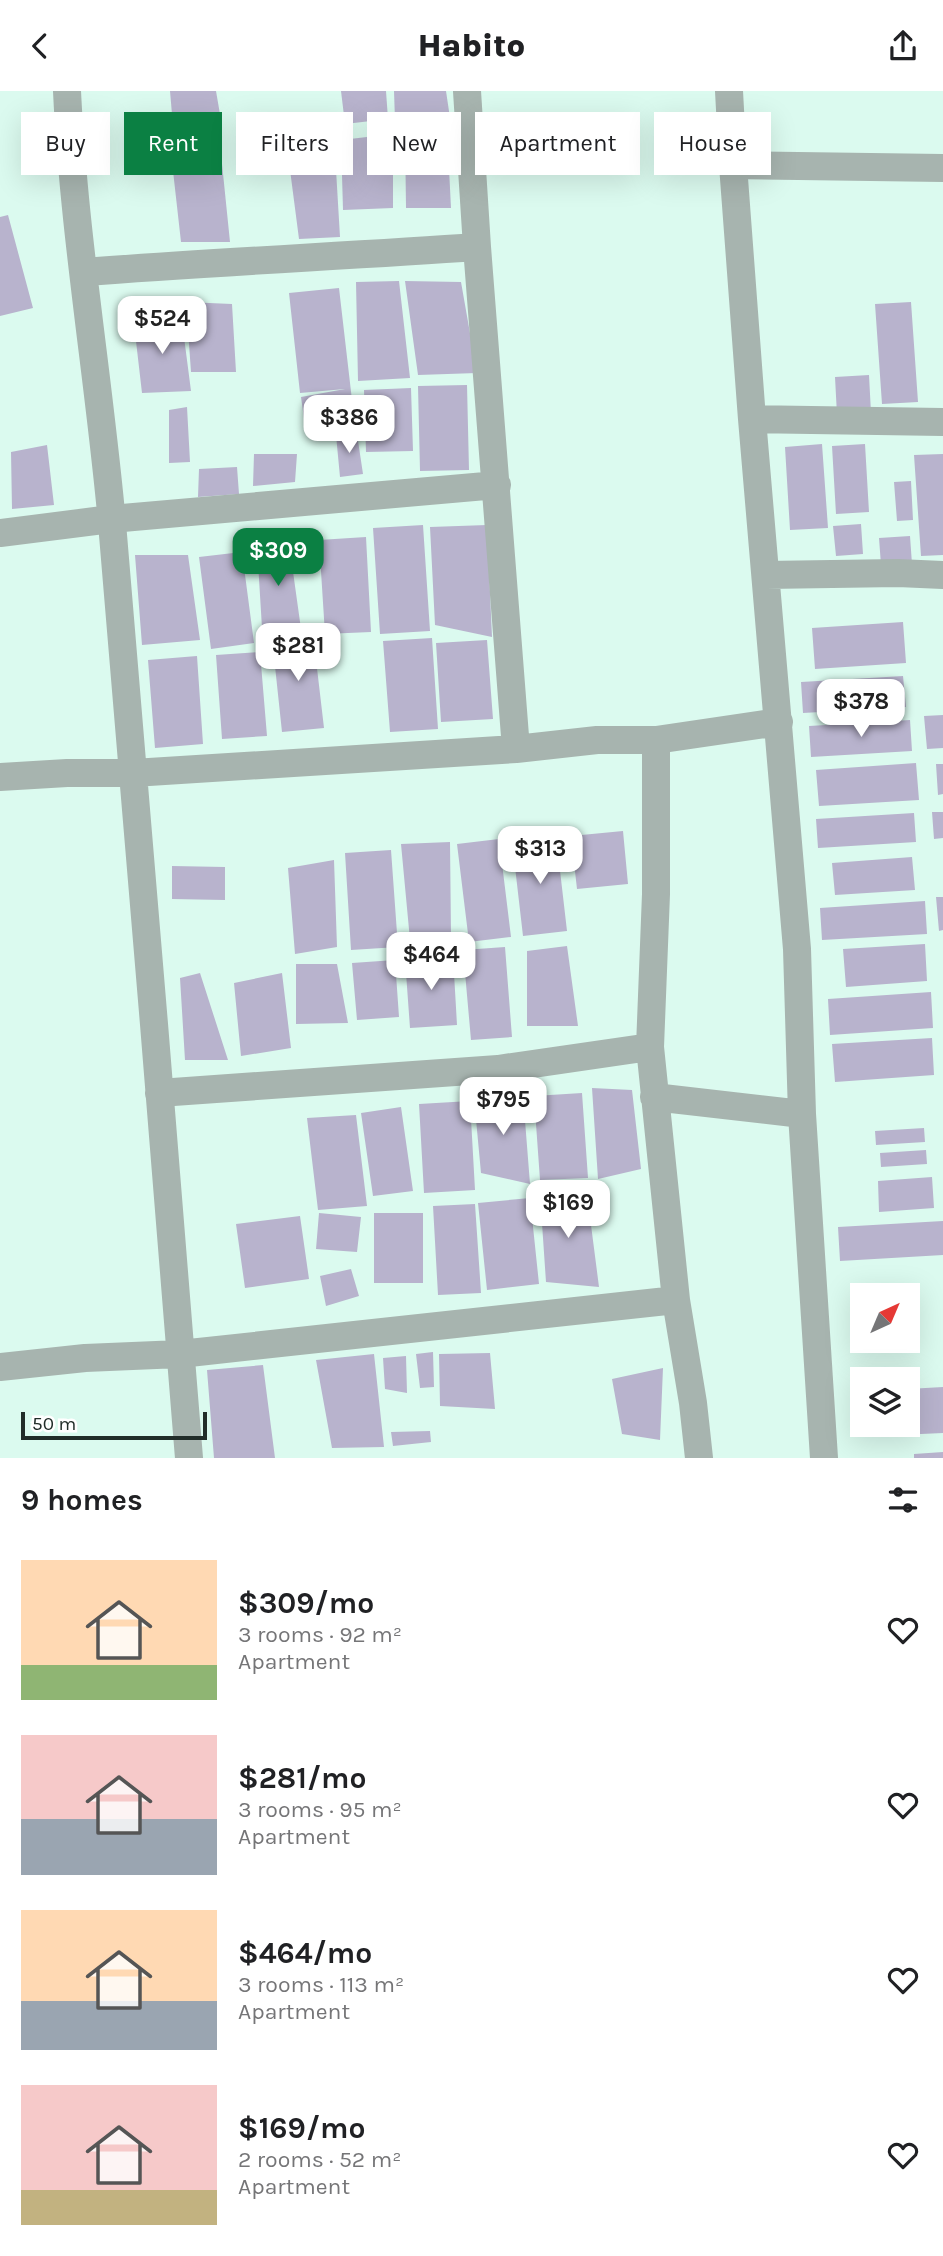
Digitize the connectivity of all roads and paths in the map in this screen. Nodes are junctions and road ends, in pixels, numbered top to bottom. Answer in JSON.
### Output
{"nodes":[{"id":1,"x":67,"y":91,"type":"edge"},
{"id":2,"x":467,"y":91,"type":"edge"},
{"id":3,"x":729,"y":91,"type":"edge"},
{"id":4,"x":730,"y":112,"type":"edge"},
{"id":5,"x":771,"y":166,"type":"edge"},
{"id":6,"x":943,"y":168,"type":"edge"},
{"id":7,"x":734,"y":175,"type":"edge"},
{"id":8,"x":477,"y":247,"type":"junction"},
{"id":9,"x":84,"y":272,"type":"junction"},
{"id":10,"x":752,"y":419,"type":"junction"},
{"id":11,"x":943,"y":422,"type":"edge"},
{"id":12,"x":497,"y":485,"type":"junction"},
{"id":13,"x":111,"y":519,"type":"junction"},
{"id":14,"x":0,"y":533,"type":"edge"},
{"id":15,"x":766,"y":575,"type":"junction"},
{"id":16,"x":943,"y":575,"type":"edge"},
{"id":17,"x":779,"y":722,"type":"junction"},
{"id":18,"x":656,"y":740,"type":"junction"},
{"id":19,"x":516,"y":749,"type":"junction"},
{"id":20,"x":133,"y":773,"type":"junction"},
{"id":21,"x":0,"y":777,"type":"edge"},
{"id":22,"x":650,"y":1047,"type":"junction"},
{"id":23,"x":159,"y":1093,"type":"junction"},
{"id":24,"x":654,"y":1097,"type":"junction"},
{"id":25,"x":802,"y":1114,"type":"junction"},
{"id":26,"x":676,"y":1300,"type":"junction"},
{"id":27,"x":180,"y":1354,"type":"junction"},
{"id":28,"x":0,"y":1367,"type":"edge"},
{"id":29,"x":189,"y":1458,"type":"edge"},
{"id":30,"x":699,"y":1458,"type":"edge"},
{"id":31,"x":824,"y":1458,"type":"edge"}],
"edges":[{"from":1,"to":9,"type":"street"},
{"from":2,"to":8,"type":"street"},
{"from":3,"to":4,"type":"street"},
{"from":5,"to":6,"type":"street"},
{"from":7,"to":10,"type":"street"},
{"from":8,"to":9,"type":"street"},
{"from":8,"to":12,"type":"street"},
{"from":9,"to":13,"type":"street"},
{"from":10,"to":11,"type":"street"},
{"from":10,"to":15,"type":"street"},
{"from":12,"to":13,"type":"street"},
{"from":12,"to":19,"type":"street"},
{"from":13,"to":14,"type":"street"},
{"from":13,"to":20,"type":"street"},
{"from":15,"to":16,"type":"street"},
{"from":15,"to":17,"type":"street"},
{"from":17,"to":18,"type":"street"},
{"from":17,"to":25,"type":"street"},
{"from":18,"to":19,"type":"street"},
{"from":18,"to":22,"type":"street"},
{"from":19,"to":20,"type":"street"},
{"from":20,"to":21,"type":"street"},
{"from":20,"to":23,"type":"street"},
{"from":22,"to":23,"type":"street"},
{"from":22,"to":24,"type":"street"},
{"from":23,"to":27,"type":"street"},
{"from":24,"to":25,"type":"street"},
{"from":24,"to":26,"type":"street"},
{"from":25,"to":31,"type":"street"},
{"from":26,"to":27,"type":"street"},
{"from":26,"to":30,"type":"street"},
{"from":27,"to":28,"type":"street"},
{"from":27,"to":29,"type":"street"}]}
